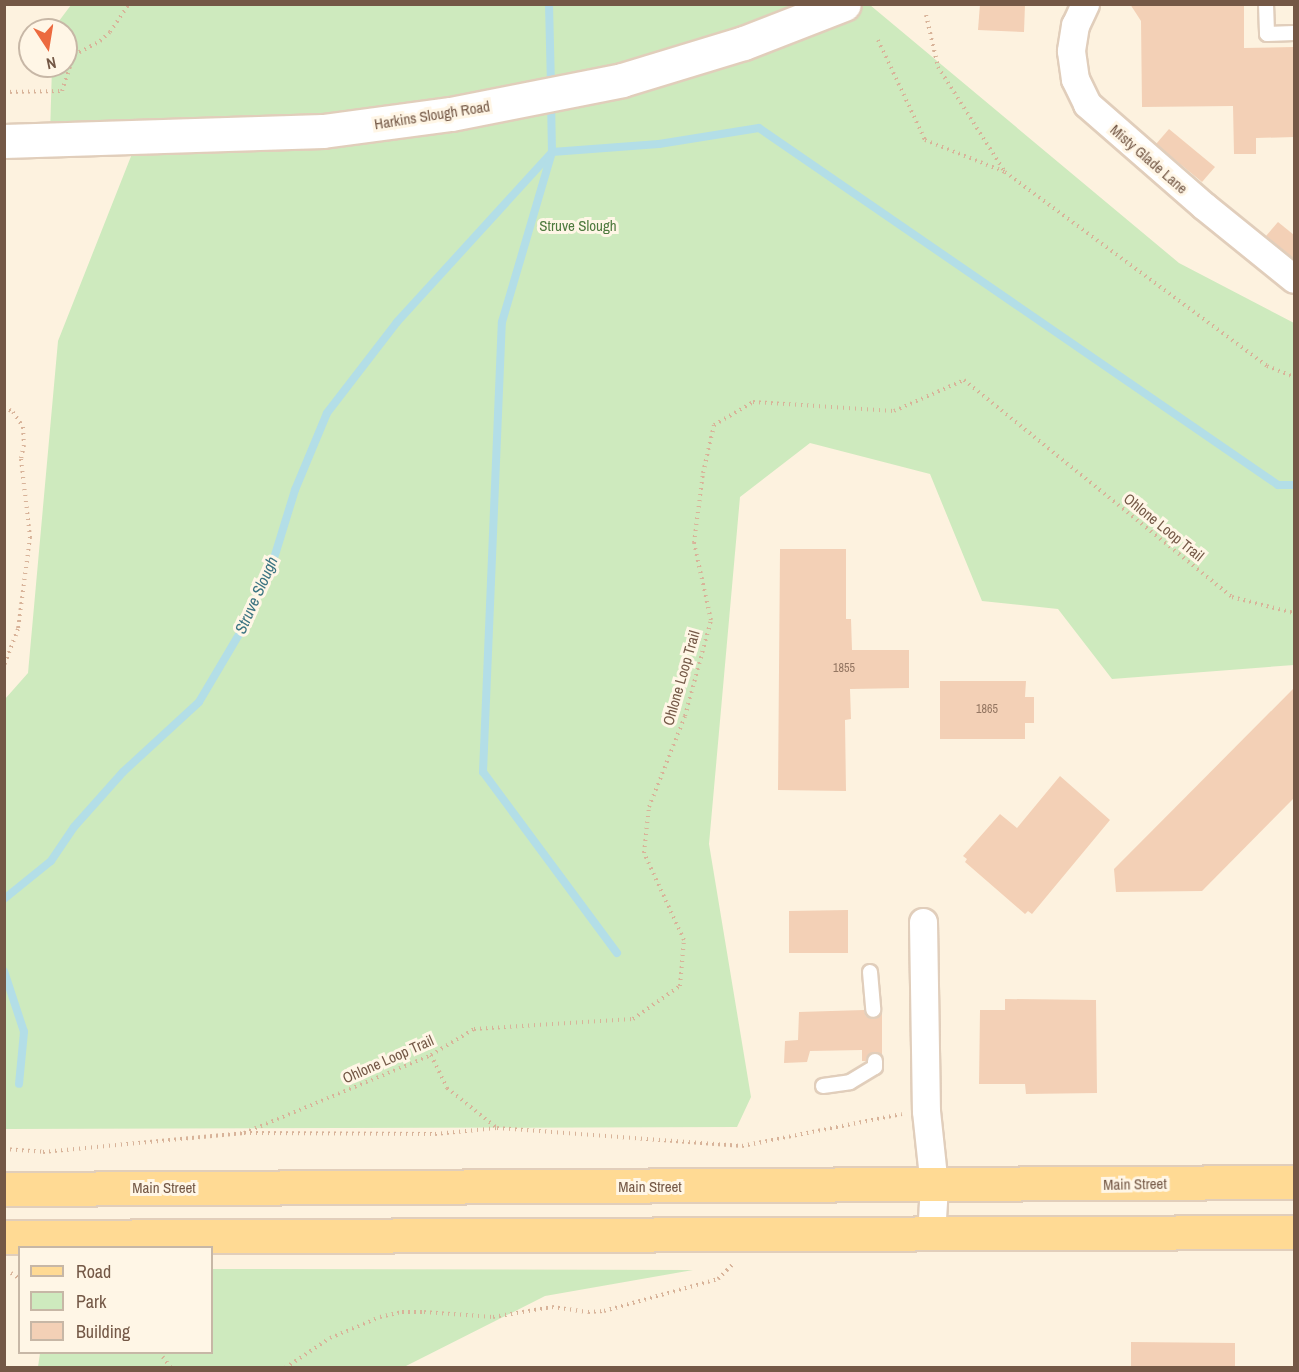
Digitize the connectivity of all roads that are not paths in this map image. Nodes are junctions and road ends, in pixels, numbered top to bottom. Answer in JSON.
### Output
{"nodes":[{"id":1,"x":844,"y":4,"type":"edge"},
{"id":2,"x":1085,"y":4,"type":"edge"},
{"id":3,"x":1266,"y":4,"type":"edge"},
{"id":4,"x":1294,"y":33,"type":"edge"},
{"id":5,"x":4,"y":141,"type":"edge"},
{"id":6,"x":1294,"y":279,"type":"edge"},
{"id":7,"x":923,"y":922,"type":"dead end"},
{"id":8,"x":870,"y":972,"type":"dead end"},
{"id":9,"x":873,"y":1010,"type":"dead end"},
{"id":10,"x":874,"y":1061,"type":"dead end"},
{"id":11,"x":823,"y":1086,"type":"dead end"},
{"id":12,"x":1294,"y":1182,"type":"edge"},
{"id":13,"x":934,"y":1186,"type":"junction"},
{"id":14,"x":4,"y":1189,"type":"edge"},
{"id":15,"x":1294,"y":1233,"type":"edge"},
{"id":16,"x":931,"y":1235,"type":"junction"},
{"id":17,"x":4,"y":1237,"type":"edge"}],
"edges":[{"from":1,"to":5,"type":"main road","name":"Harkins Slough Road"},
{"from":2,"to":6,"type":"street","name":"Misty Glade Lane"},
{"from":3,"to":4,"type":"lane"},
{"from":7,"to":13,"type":"street"},
{"from":8,"to":9,"type":"lane"},
{"from":10,"to":11,"type":"lane"},
{"from":12,"to":13,"type":"main road","name":"Main Street"},
{"from":13,"to":14,"type":"main road","name":"Main Street"},
{"from":13,"to":16,"type":"street"},
{"from":15,"to":16,"type":"main road"},
{"from":16,"to":17,"type":"main road"}]}
